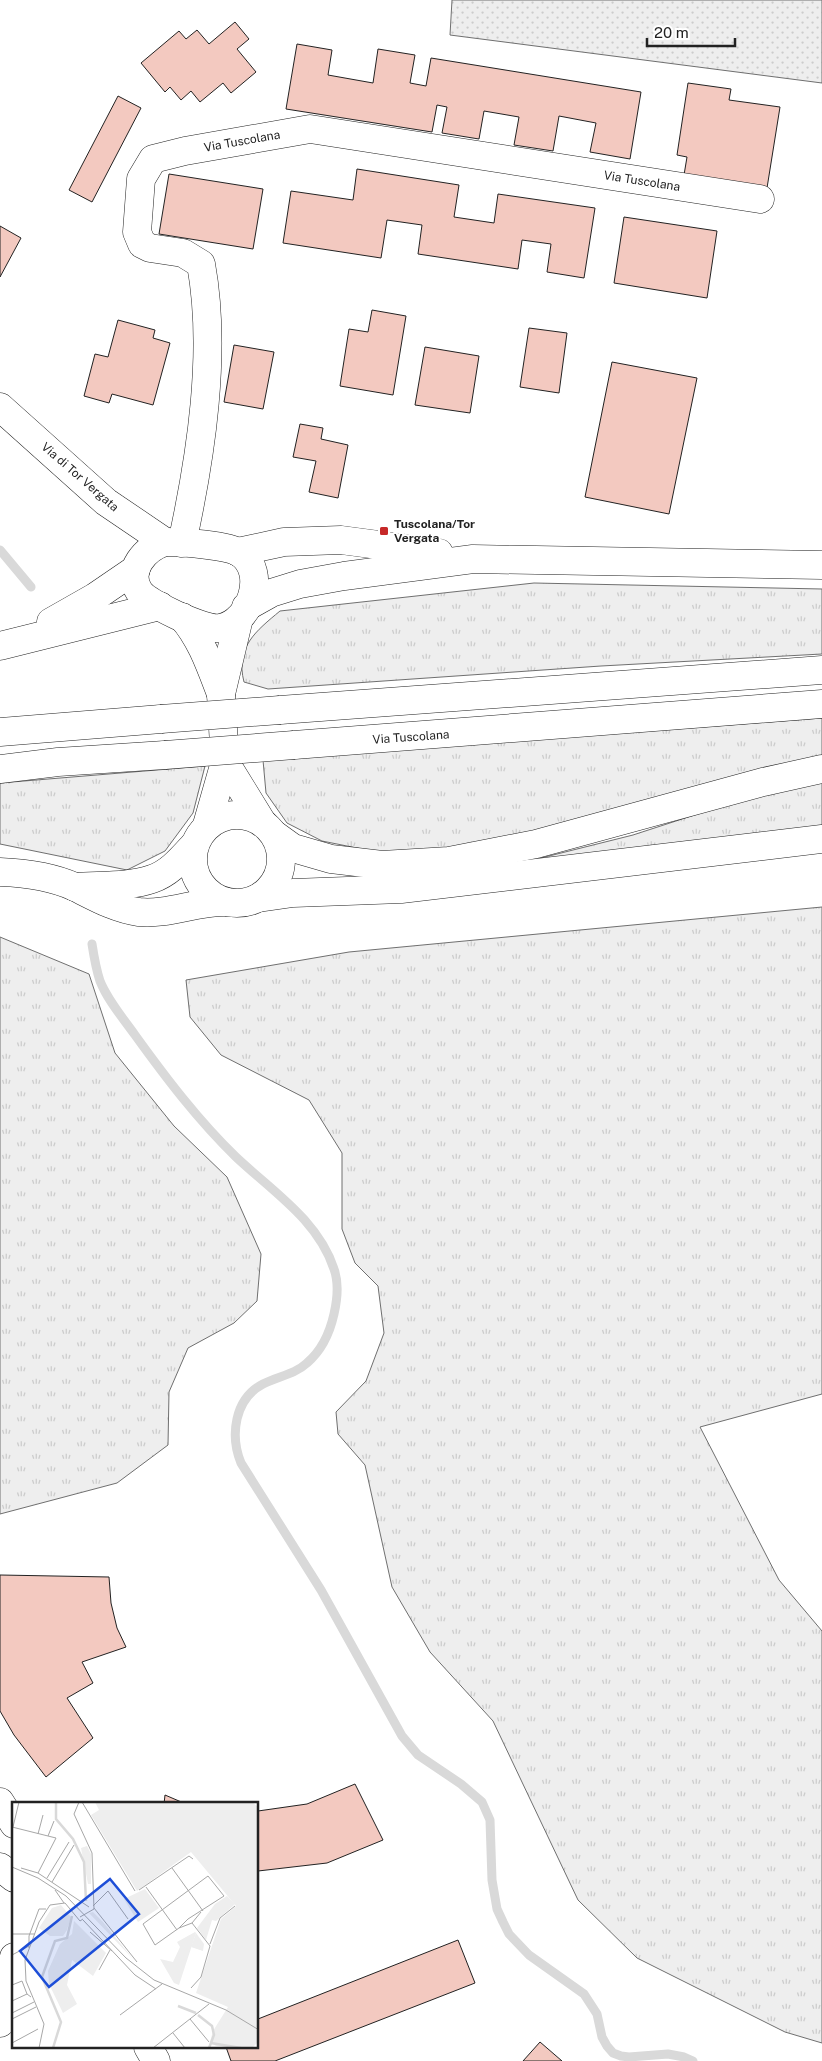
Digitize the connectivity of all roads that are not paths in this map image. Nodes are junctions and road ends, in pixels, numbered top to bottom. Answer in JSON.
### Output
{"nodes":[{"id":1,"x":760,"y":199,"type":"dead end"},
{"id":2,"x":0,"y":407,"type":"edge"},
{"id":3,"x":106,"y":502,"type":"junction"},
{"id":4,"x":174,"y":542,"type":"junction"},
{"id":5,"x":238,"y":552,"type":"junction"},
{"id":6,"x":472,"y":559,"type":"junction"},
{"id":7,"x":822,"y":565,"type":"edge"},
{"id":8,"x":137,"y":566,"type":"junction"},
{"id":9,"x":171,"y":612,"type":"junction"},
{"id":10,"x":242,"y":613,"type":"junction"},
{"id":11,"x":3,"y":645,"type":"edge"},
{"id":12,"x":822,"y":670,"type":"edge"},
{"id":13,"x":221,"y":694,"type":"junction"},
{"id":14,"x":822,"y":704,"type":"edge"},
{"id":15,"x":0,"y":732,"type":"edge"},
{"id":16,"x":225,"y":762,"type":"junction"},
{"id":17,"x":0,"y":769,"type":"edge"},
{"id":18,"x":822,"y":769,"type":"edge"},
{"id":19,"x":268,"y":829,"type":"junction"},
{"id":20,"x":201,"y":835,"type":"junction"},
{"id":21,"x":822,"y":839,"type":"edge"},
{"id":22,"x":0,"y":872,"type":"edge"},
{"id":23,"x":74,"y":887,"type":"junction"},
{"id":24,"x":258,"y":898,"type":"junction"},
{"id":25,"x":226,"y":902,"type":"junction"},
{"id":26,"x":0,"y":1802,"type":"edge"},
{"id":27,"x":12,"y":1821,"type":"edge"},
{"id":28,"x":0,"y":1867,"type":"edge"},
{"id":29,"x":12,"y":1876,"type":"edge"},
{"id":30,"x":12,"y":1966,"type":"edge"},
{"id":31,"x":0,"y":2023,"type":"edge"},
{"id":32,"x":149,"y":2048,"type":"edge"},
{"id":33,"x":156,"y":2061,"type":"edge"}],
"edges":[{"from":1,"to":4,"type":"street","name":"Via Tuscolana"},
{"from":2,"to":3,"type":"street","name":"Via di Tor Vergata"},
{"from":3,"to":4,"type":"street","name":"Via di Tor Vergata"},
{"from":3,"to":8,"type":"street"},
{"from":4,"to":5,"type":"street"},
{"from":4,"to":8,"type":"street"},
{"from":5,"to":6,"type":"street"},
{"from":5,"to":10,"type":"street"},
{"from":6,"to":7,"type":"street"},
{"from":6,"to":10,"type":"street"},
{"from":8,"to":9,"type":"street"},
{"from":8,"to":11,"type":"street"},
{"from":9,"to":10,"type":"street"},
{"from":9,"to":11,"type":"street"},
{"from":9,"to":13,"type":"street"},
{"from":10,"to":13,"type":"street"},
{"from":12,"to":15,"type":"street","bridge":true},
{"from":13,"to":16,"type":"street"},
{"from":14,"to":17,"type":"street","name":"Via Tuscolana","bridge":true},
{"from":16,"to":19,"type":"street"},
{"from":16,"to":20,"type":"street"},
{"from":18,"to":19,"type":"street"},
{"from":19,"to":20,"type":"street"},
{"from":19,"to":24,"type":"street"},
{"from":20,"to":23,"type":"street"},
{"from":20,"to":25,"type":"street"},
{"from":21,"to":24,"type":"street"},
{"from":22,"to":23,"type":"street"},
{"from":23,"to":25,"type":"street"},
{"from":24,"to":25,"type":"street"},
{"from":26,"to":27,"type":"street"},
{"from":28,"to":29,"type":"street"},
{"from":30,"to":31,"type":"street"},
{"from":32,"to":33,"type":"street"}]}
